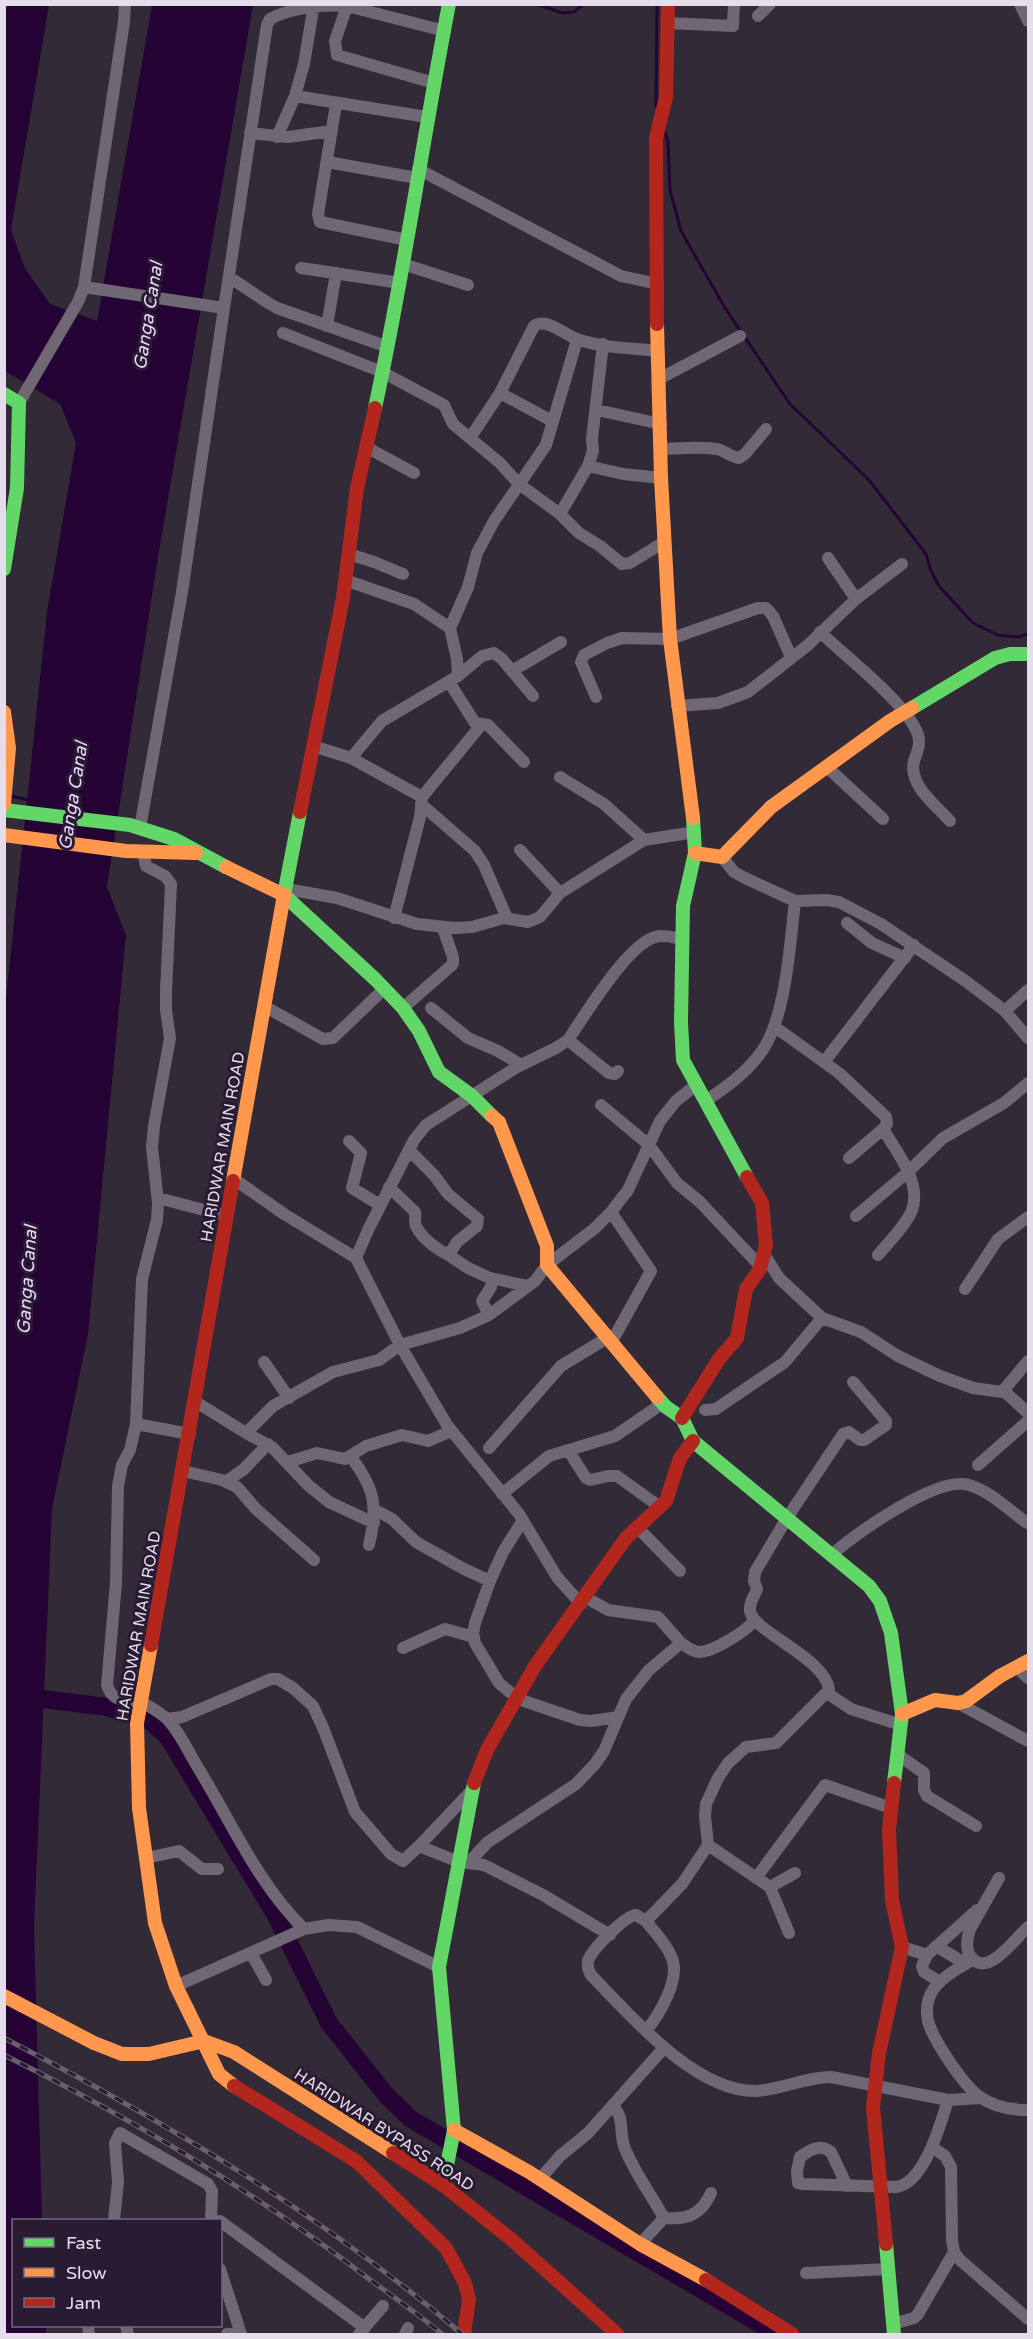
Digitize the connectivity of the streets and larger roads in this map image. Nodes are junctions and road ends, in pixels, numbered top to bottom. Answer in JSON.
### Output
{"nodes":[{"id":1,"x":125,"y":4,"type":"edge"},
{"id":2,"x":449,"y":4,"type":"edge"},
{"id":3,"x":668,"y":4,"type":"edge"},
{"id":4,"x":734,"y":4,"type":"edge"},
{"id":5,"x":770,"y":4,"type":"edge"},
{"id":6,"x":1020,"y":4,"type":"edge"},
{"id":7,"x":314,"y":6,"type":"edge"},
{"id":8,"x":347,"y":6,"type":"junction"},
{"id":9,"x":758,"y":16,"type":"dead end"},
{"id":10,"x":1029,"y":21,"type":"edge"},
{"id":11,"x":668,"y":23,"type":"junction"},
{"id":12,"x":445,"y":31,"type":"junction"},
{"id":13,"x":434,"y":83,"type":"junction"},
{"id":14,"x":295,"y":96,"type":"junction"},
{"id":15,"x":336,"y":104,"type":"junction"},
{"id":16,"x":427,"y":117,"type":"junction"},
{"id":17,"x":332,"y":131,"type":"junction"},
{"id":18,"x":250,"y":134,"type":"junction"},
{"id":19,"x":277,"y":137,"type":"junction"},
{"id":20,"x":327,"y":162,"type":"junction"},
{"id":21,"x":417,"y":174,"type":"junction"},
{"id":22,"x":407,"y":240,"type":"junction"},
{"id":23,"x":403,"y":264,"type":"junction"},
{"id":24,"x":301,"y":268,"type":"dead end"},
{"id":25,"x":336,"y":273,"type":"junction"},
{"id":26,"x":230,"y":278,"type":"junction"},
{"id":27,"x":400,"y":283,"type":"junction"},
{"id":28,"x":658,"y":284,"type":"junction"},
{"id":29,"x":468,"y":285,"type":"dead end"},
{"id":30,"x":84,"y":287,"type":"junction"},
{"id":31,"x":224,"y":308,"type":"junction"},
{"id":32,"x":327,"y":326,"type":"junction"},
{"id":33,"x":283,"y":333,"type":"dead end"},
{"id":34,"x":740,"y":336,"type":"dead end"},
{"id":35,"x":577,"y":339,"type":"junction"},
{"id":36,"x":603,"y":344,"type":"junction"},
{"id":37,"x":388,"y":347,"type":"junction"},
{"id":38,"x":657,"y":351,"type":"junction"},
{"id":39,"x":382,"y":372,"type":"junction"},
{"id":40,"x":659,"y":379,"type":"junction"},
{"id":41,"x":500,"y":393,"type":"junction"},
{"id":42,"x":4,"y":394,"type":"edge"},
{"id":43,"x":22,"y":397,"type":"junction"},
{"id":44,"x":597,"y":410,"type":"junction"},
{"id":45,"x":552,"y":421,"type":"junction"},
{"id":46,"x":660,"y":424,"type":"junction"},
{"id":47,"x":766,"y":429,"type":"dead end"},
{"id":48,"x":470,"y":438,"type":"junction"},
{"id":49,"x":366,"y":447,"type":"junction"},
{"id":50,"x":661,"y":449,"type":"junction"},
{"id":51,"x":588,"y":466,"type":"junction"},
{"id":52,"x":414,"y":473,"type":"dead end"},
{"id":53,"x":661,"y":478,"type":"junction"},
{"id":54,"x":519,"y":484,"type":"junction"},
{"id":55,"x":560,"y":514,"type":"junction"},
{"id":56,"x":664,"y":542,"type":"junction"},
{"id":57,"x":349,"y":554,"type":"junction"},
{"id":58,"x":828,"y":558,"type":"dead end"},
{"id":59,"x":902,"y":564,"type":"dead end"},
{"id":60,"x":4,"y":569,"type":"edge"},
{"id":61,"x":403,"y":574,"type":"dead end"},
{"id":62,"x":345,"y":580,"type":"junction"},
{"id":63,"x":856,"y":599,"type":"junction"},
{"id":64,"x":450,"y":628,"type":"junction"},
{"id":65,"x":820,"y":632,"type":"junction"},
{"id":66,"x":670,"y":639,"type":"junction"},
{"id":67,"x":561,"y":642,"type":"dead end"},
{"id":68,"x":1029,"y":654,"type":"edge"},
{"id":69,"x":791,"y":657,"type":"junction"},
{"id":70,"x":512,"y":671,"type":"junction"},
{"id":71,"x":453,"y":679,"type":"junction"},
{"id":72,"x":533,"y":696,"type":"dead end"},
{"id":73,"x":596,"y":697,"type":"dead end"},
{"id":74,"x":677,"y":706,"type":"junction"},
{"id":75,"x":4,"y":712,"type":"edge"},
{"id":76,"x":904,"y":713,"type":"junction"},
{"id":77,"x":482,"y":724,"type":"junction"},
{"id":78,"x":313,"y":746,"type":"junction"},
{"id":79,"x":351,"y":758,"type":"junction"},
{"id":80,"x":524,"y":762,"type":"dead end"},
{"id":81,"x":827,"y":767,"type":"junction"},
{"id":82,"x":560,"y":777,"type":"dead end"},
{"id":83,"x":422,"y":801,"type":"junction"},
{"id":84,"x":7,"y":808,"type":"edge"},
{"id":85,"x":883,"y":819,"type":"dead end"},
{"id":86,"x":950,"y":821,"type":"dead end"},
{"id":87,"x":135,"y":827,"type":"junction"},
{"id":88,"x":695,"y":832,"type":"junction"},
{"id":89,"x":4,"y":835,"type":"edge"},
{"id":90,"x":644,"y":840,"type":"junction"},
{"id":91,"x":520,"y":850,"type":"dead end"},
{"id":92,"x":143,"y":851,"type":"junction"},
{"id":93,"x":197,"y":853,"type":"junction"},
{"id":94,"x":695,"y":853,"type":"junction"},
{"id":95,"x":722,"y":857,"type":"junction"},
{"id":96,"x":285,"y":892,"type":"junction"},
{"id":97,"x":560,"y":893,"type":"junction"},
{"id":98,"x":795,"y":901,"type":"junction"},
{"id":99,"x":394,"y":918,"type":"junction"},
{"id":100,"x":507,"y":918,"type":"junction"},
{"id":101,"x":847,"y":923,"type":"dead end"},
{"id":102,"x":443,"y":928,"type":"junction"},
{"id":103,"x":682,"y":939,"type":"junction"},
{"id":104,"x":914,"y":945,"type":"junction"},
{"id":105,"x":905,"y":958,"type":"junction"},
{"id":106,"x":385,"y":988,"type":"junction"},
{"id":107,"x":1029,"y":990,"type":"edge"},
{"id":108,"x":264,"y":1006,"type":"junction"},
{"id":109,"x":403,"y":1008,"type":"junction"},
{"id":110,"x":431,"y":1008,"type":"dead end"},
{"id":111,"x":1005,"y":1011,"type":"junction"},
{"id":112,"x":775,"y":1027,"type":"junction"},
{"id":113,"x":1029,"y":1038,"type":"edge"},
{"id":114,"x":568,"y":1040,"type":"junction"},
{"id":115,"x":824,"y":1062,"type":"junction"},
{"id":116,"x":521,"y":1065,"type":"junction"},
{"id":117,"x":618,"y":1071,"type":"dead end"},
{"id":118,"x":1029,"y":1083,"type":"edge"},
{"id":119,"x":697,"y":1084,"type":"junction"},
{"id":120,"x":472,"y":1096,"type":"junction"},
{"id":121,"x":707,"y":1100,"type":"junction"},
{"id":122,"x":601,"y":1105,"type":"dead end"},
{"id":123,"x":883,"y":1129,"type":"junction"},
{"id":124,"x":349,"y":1141,"type":"dead end"},
{"id":125,"x":649,"y":1145,"type":"junction"},
{"id":126,"x":409,"y":1149,"type":"junction"},
{"id":127,"x":849,"y":1158,"type":"dead end"},
{"id":128,"x":908,"y":1172,"type":"junction"},
{"id":129,"x":234,"y":1179,"type":"junction"},
{"id":130,"x":389,"y":1187,"type":"junction"},
{"id":131,"x":158,"y":1198,"type":"junction"},
{"id":132,"x":380,"y":1205,"type":"junction"},
{"id":133,"x":611,"y":1212,"type":"junction"},
{"id":134,"x":227,"y":1216,"type":"junction"},
{"id":135,"x":856,"y":1216,"type":"dead end"},
{"id":136,"x":1029,"y":1217,"type":"edge"},
{"id":137,"x":878,"y":1255,"type":"dead end"},
{"id":138,"x":450,"y":1256,"type":"junction"},
{"id":139,"x":356,"y":1258,"type":"junction"},
{"id":140,"x":763,"y":1260,"type":"junction"},
{"id":141,"x":547,"y":1265,"type":"junction"},
{"id":142,"x":490,"y":1278,"type":"junction"},
{"id":143,"x":528,"y":1286,"type":"junction"},
{"id":144,"x":964,"y":1289,"type":"dead end"},
{"id":145,"x":489,"y":1316,"type":"junction"},
{"id":146,"x":822,"y":1318,"type":"junction"},
{"id":147,"x":609,"y":1340,"type":"junction"},
{"id":148,"x":400,"y":1345,"type":"junction"},
{"id":149,"x":1029,"y":1361,"type":"edge"},
{"id":150,"x":264,"y":1362,"type":"dead end"},
{"id":151,"x":853,"y":1382,"type":"dead end"},
{"id":152,"x":1004,"y":1391,"type":"junction"},
{"id":153,"x":289,"y":1398,"type":"junction"},
{"id":154,"x":196,"y":1402,"type":"junction"},
{"id":155,"x":663,"y":1403,"type":"junction"},
{"id":156,"x":705,"y":1410,"type":"dead end"},
{"id":157,"x":1029,"y":1413,"type":"edge"},
{"id":158,"x":682,"y":1418,"type":"junction"},
{"id":159,"x":1029,"y":1420,"type":"edge"},
{"id":160,"x":136,"y":1424,"type":"junction"},
{"id":161,"x":451,"y":1431,"type":"junction"},
{"id":162,"x":246,"y":1433,"type":"junction"},
{"id":163,"x":190,"y":1434,"type":"junction"},
{"id":164,"x":693,"y":1441,"type":"junction"},
{"id":165,"x":268,"y":1444,"type":"junction"},
{"id":166,"x":489,"y":1448,"type":"dead end"},
{"id":167,"x":568,"y":1450,"type":"junction"},
{"id":168,"x":351,"y":1457,"type":"junction"},
{"id":169,"x":288,"y":1462,"type":"junction"},
{"id":170,"x":978,"y":1465,"type":"dead end"},
{"id":171,"x":183,"y":1471,"type":"junction"},
{"id":172,"x":227,"y":1481,"type":"junction"},
{"id":173,"x":502,"y":1494,"type":"junction"},
{"id":174,"x":660,"y":1507,"type":"junction"},
{"id":175,"x":375,"y":1510,"type":"junction"},
{"id":176,"x":787,"y":1518,"type":"junction"},
{"id":177,"x":523,"y":1520,"type":"junction"},
{"id":178,"x":1028,"y":1523,"type":"edge"},
{"id":179,"x":374,"y":1524,"type":"junction"},
{"id":180,"x":637,"y":1527,"type":"junction"},
{"id":181,"x":369,"y":1545,"type":"dead end"},
{"id":182,"x":831,"y":1555,"type":"junction"},
{"id":183,"x":314,"y":1560,"type":"dead end"},
{"id":184,"x":680,"y":1571,"type":"dead end"},
{"id":185,"x":490,"y":1581,"type":"junction"},
{"id":186,"x":583,"y":1600,"type":"junction"},
{"id":187,"x":754,"y":1621,"type":"junction"},
{"id":188,"x":474,"y":1637,"type":"junction"},
{"id":189,"x":681,"y":1643,"type":"junction"},
{"id":190,"x":403,"y":1648,"type":"dead end"},
{"id":191,"x":1022,"y":1664,"type":"edge"},
{"id":192,"x":1029,"y":1678,"type":"edge"},
{"id":193,"x":827,"y":1693,"type":"junction"},
{"id":194,"x":518,"y":1699,"type":"junction"},
{"id":195,"x":958,"y":1703,"type":"junction"},
{"id":196,"x":140,"y":1705,"type":"junction"},
{"id":197,"x":618,"y":1717,"type":"junction"},
{"id":198,"x":167,"y":1719,"type":"junction"},
{"id":199,"x":902,"y":1719,"type":"junction"},
{"id":200,"x":1029,"y":1741,"type":"edge"},
{"id":201,"x":897,"y":1754,"type":"junction"},
{"id":202,"x":472,"y":1790,"type":"junction"},
{"id":203,"x":891,"y":1808,"type":"junction"},
{"id":204,"x":976,"y":1826,"type":"dead end"},
{"id":205,"x":708,"y":1845,"type":"junction"},
{"id":206,"x":419,"y":1846,"type":"junction"},
{"id":207,"x":146,"y":1858,"type":"junction"},
{"id":208,"x":464,"y":1862,"type":"junction"},
{"id":209,"x":218,"y":1869,"type":"dead end"},
{"id":210,"x":795,"y":1873,"type":"dead end"},
{"id":211,"x":756,"y":1878,"type":"junction"},
{"id":212,"x":999,"y":1878,"type":"dead end"},
{"id":213,"x":770,"y":1887,"type":"junction"},
{"id":214,"x":646,"y":1921,"type":"junction"},
{"id":215,"x":969,"y":1922,"type":"junction"},
{"id":216,"x":1029,"y":1927,"type":"edge"},
{"id":217,"x":295,"y":1933,"type":"junction"},
{"id":218,"x":789,"y":1933,"type":"dead end"},
{"id":219,"x":610,"y":1935,"type":"junction"},
{"id":220,"x":902,"y":1947,"type":"junction"},
{"id":221,"x":932,"y":1951,"type":"junction"},
{"id":222,"x":251,"y":1953,"type":"junction"},
{"id":223,"x":969,"y":1962,"type":"junction"},
{"id":224,"x":439,"y":1967,"type":"junction"},
{"id":225,"x":266,"y":1980,"type":"dead end"},
{"id":226,"x":940,"y":1982,"type":"junction"},
{"id":227,"x":176,"y":1986,"type":"junction"},
{"id":228,"x":4,"y":1996,"type":"edge"},
{"id":229,"x":646,"y":2031,"type":"junction"},
{"id":230,"x":204,"y":2042,"type":"junction"},
{"id":231,"x":663,"y":2049,"type":"junction"},
{"id":232,"x":874,"y":2085,"type":"junction"},
{"id":233,"x":981,"y":2098,"type":"junction"},
{"id":234,"x":948,"y":2100,"type":"junction"},
{"id":235,"x":613,"y":2106,"type":"junction"},
{"id":236,"x":1029,"y":2110,"type":"edge"},
{"id":237,"x":454,"y":2130,"type":"junction"},
{"id":238,"x":932,"y":2147,"type":"junction"},
{"id":239,"x":540,"y":2179,"type":"junction"},
{"id":240,"x":443,"y":2185,"type":"junction"},
{"id":241,"x":847,"y":2186,"type":"dead end"},
{"id":242,"x":880,"y":2186,"type":"junction"},
{"id":243,"x":711,"y":2193,"type":"dead end"},
{"id":244,"x":664,"y":2218,"type":"junction"},
{"id":245,"x":114,"y":2219,"type":"edge"},
{"id":246,"x":216,"y":2219,"type":"edge"},
{"id":247,"x":222,"y":2224,"type":"edge"},
{"id":248,"x":640,"y":2244,"type":"junction"},
{"id":249,"x":954,"y":2252,"type":"junction"},
{"id":250,"x":888,"y":2269,"type":"junction"},
{"id":251,"x":806,"y":2273,"type":"dead end"},
{"id":252,"x":222,"y":2275,"type":"edge"},
{"id":253,"x":383,"y":2306,"type":"dead end"},
{"id":254,"x":1026,"y":2311,"type":"edge"},
{"id":255,"x":894,"y":2329,"type":"edge"},
{"id":256,"x":362,"y":2331,"type":"edge"},
{"id":257,"x":227,"y":2334,"type":"edge"},
{"id":258,"x":241,"y":2334,"type":"edge"},
{"id":259,"x":464,"y":2334,"type":"edge"},
{"id":260,"x":618,"y":2334,"type":"edge"},
{"id":261,"x":792,"y":2334,"type":"edge"}],
"edges":[{"from":1,"to":30,"type":"street"},
{"from":2,"to":12,"type":"street","name":"HARIDWAR MAIN ROAD"},
{"from":3,"to":11,"type":"street"},
{"from":4,"to":11,"type":"street"},
{"from":5,"to":9,"type":"street"},
{"from":6,"to":10,"type":"street"},
{"from":7,"to":8,"type":"street"},
{"from":7,"to":14,"type":"street"},
{"from":7,"to":18,"type":"street"},
{"from":8,"to":12,"type":"street"},
{"from":8,"to":13,"type":"street"},
{"from":11,"to":28,"type":"street"},
{"from":12,"to":13,"type":"street","name":"HARIDWAR MAIN ROAD"},
{"from":13,"to":16,"type":"street","name":"HARIDWAR MAIN ROAD"},
{"from":14,"to":15,"type":"street"},
{"from":14,"to":19,"type":"street"},
{"from":15,"to":16,"type":"street"},
{"from":15,"to":17,"type":"street"},
{"from":16,"to":21,"type":"street","name":"HARIDWAR MAIN ROAD"},
{"from":17,"to":19,"type":"street"},
{"from":17,"to":20,"type":"street"},
{"from":18,"to":19,"type":"street"},
{"from":18,"to":26,"type":"street"},
{"from":20,"to":21,"type":"street"},
{"from":20,"to":22,"type":"street"},
{"from":21,"to":22,"type":"street","name":"HARIDWAR MAIN ROAD"},
{"from":21,"to":28,"type":"street"},
{"from":22,"to":23,"type":"street","name":"HARIDWAR MAIN ROAD"},
{"from":23,"to":27,"type":"street","name":"HARIDWAR MAIN ROAD"},
{"from":23,"to":29,"type":"street"},
{"from":24,"to":25,"type":"street"},
{"from":25,"to":27,"type":"street"},
{"from":25,"to":32,"type":"street"},
{"from":26,"to":31,"type":"street"},
{"from":26,"to":32,"type":"street"},
{"from":27,"to":37,"type":"street","name":"HARIDWAR MAIN ROAD"},
{"from":28,"to":38,"type":"street"},
{"from":30,"to":31,"type":"street"},
{"from":30,"to":43,"type":"street"},
{"from":31,"to":87,"type":"street"},
{"from":32,"to":37,"type":"street"},
{"from":33,"to":39,"type":"street"},
{"from":34,"to":40,"type":"street"},
{"from":35,"to":36,"type":"street"},
{"from":35,"to":41,"type":"street"},
{"from":35,"to":45,"type":"street"},
{"from":36,"to":38,"type":"street"},
{"from":36,"to":44,"type":"street"},
{"from":37,"to":39,"type":"street","name":"HARIDWAR MAIN ROAD"},
{"from":38,"to":40,"type":"street"},
{"from":39,"to":48,"type":"street"},
{"from":39,"to":49,"type":"street","name":"HARIDWAR MAIN ROAD"},
{"from":40,"to":46,"type":"street"},
{"from":41,"to":45,"type":"street"},
{"from":41,"to":48,"type":"street"},
{"from":42,"to":43,"type":"street"},
{"from":43,"to":60,"type":"street"},
{"from":44,"to":46,"type":"street"},
{"from":44,"to":51,"type":"street"},
{"from":45,"to":54,"type":"street"},
{"from":46,"to":50,"type":"street"},
{"from":47,"to":50,"type":"street"},
{"from":48,"to":54,"type":"street"},
{"from":49,"to":52,"type":"street"},
{"from":49,"to":57,"type":"street","name":"HARIDWAR MAIN ROAD"},
{"from":50,"to":53,"type":"street"},
{"from":51,"to":53,"type":"street"},
{"from":51,"to":55,"type":"street"},
{"from":53,"to":56,"type":"street"},
{"from":54,"to":55,"type":"street"},
{"from":54,"to":64,"type":"street"},
{"from":55,"to":56,"type":"street"},
{"from":56,"to":66,"type":"street"},
{"from":57,"to":61,"type":"street"},
{"from":57,"to":62,"type":"street","name":"HARIDWAR MAIN ROAD"},
{"from":58,"to":63,"type":"street"},
{"from":59,"to":63,"type":"street"},
{"from":62,"to":64,"type":"street"},
{"from":62,"to":78,"type":"street","name":"HARIDWAR MAIN ROAD"},
{"from":63,"to":65,"type":"street"},
{"from":64,"to":71,"type":"street"},
{"from":65,"to":69,"type":"street"},
{"from":65,"to":76,"type":"street"},
{"from":66,"to":69,"type":"street"},
{"from":66,"to":73,"type":"street"},
{"from":66,"to":74,"type":"street"},
{"from":67,"to":70,"type":"street"},
{"from":68,"to":76,"type":"street"},
{"from":69,"to":74,"type":"street"},
{"from":70,"to":71,"type":"street"},
{"from":70,"to":72,"type":"street"},
{"from":71,"to":77,"type":"street"},
{"from":71,"to":79,"type":"street"},
{"from":74,"to":88,"type":"street"},
{"from":75,"to":84,"type":"street"},
{"from":76,"to":81,"type":"street"},
{"from":76,"to":86,"type":"street"},
{"from":77,"to":80,"type":"street"},
{"from":77,"to":83,"type":"street"},
{"from":78,"to":79,"type":"street"},
{"from":78,"to":96,"type":"street","name":"HARIDWAR MAIN ROAD"},
{"from":79,"to":83,"type":"street"},
{"from":81,"to":85,"type":"street"},
{"from":81,"to":95,"type":"street"},
{"from":82,"to":90,"type":"street"},
{"from":83,"to":99,"type":"street"},
{"from":83,"to":100,"type":"street"},
{"from":84,"to":87,"type":"street"},
{"from":87,"to":93,"type":"street"},
{"from":88,"to":90,"type":"street"},
{"from":88,"to":94,"type":"street"},
{"from":89,"to":92,"type":"street"},
{"from":90,"to":97,"type":"street"},
{"from":91,"to":97,"type":"street"},
{"from":92,"to":93,"type":"street"},
{"from":92,"to":131,"type":"street"},
{"from":93,"to":96,"type":"street"},
{"from":94,"to":95,"type":"street"},
{"from":94,"to":103,"type":"street"},
{"from":95,"to":98,"type":"street"},
{"from":96,"to":99,"type":"street"},
{"from":96,"to":106,"type":"street"},
{"from":96,"to":108,"type":"street","name":"HARIDWAR MAIN ROAD"},
{"from":97,"to":100,"type":"street"},
{"from":98,"to":104,"type":"street"},
{"from":98,"to":112,"type":"street"},
{"from":99,"to":102,"type":"street"},
{"from":100,"to":102,"type":"street"},
{"from":101,"to":105,"type":"street"},
{"from":102,"to":109,"type":"street"},
{"from":103,"to":114,"type":"street"},
{"from":103,"to":119,"type":"street"},
{"from":104,"to":105,"type":"street"},
{"from":104,"to":111,"type":"street"},
{"from":105,"to":115,"type":"street"},
{"from":106,"to":108,"type":"street"},
{"from":106,"to":109,"type":"street"},
{"from":107,"to":111,"type":"street"},
{"from":108,"to":129,"type":"street","name":"HARIDWAR MAIN ROAD"},
{"from":109,"to":120,"type":"street"},
{"from":110,"to":116,"type":"street"},
{"from":111,"to":113,"type":"street"},
{"from":112,"to":115,"type":"street"},
{"from":112,"to":121,"type":"street"},
{"from":114,"to":116,"type":"street"},
{"from":114,"to":117,"type":"street"},
{"from":115,"to":123,"type":"street"},
{"from":116,"to":120,"type":"street"},
{"from":118,"to":128,"type":"street"},
{"from":119,"to":121,"type":"street"},
{"from":119,"to":125,"type":"street"},
{"from":120,"to":126,"type":"street"},
{"from":120,"to":141,"type":"street"},
{"from":121,"to":140,"type":"street"},
{"from":122,"to":125,"type":"street"},
{"from":123,"to":127,"type":"street"},
{"from":123,"to":128,"type":"street"},
{"from":124,"to":132,"type":"street"},
{"from":125,"to":133,"type":"street"},
{"from":125,"to":140,"type":"street"},
{"from":126,"to":130,"type":"street"},
{"from":126,"to":138,"type":"street"},
{"from":128,"to":135,"type":"street"},
{"from":128,"to":137,"type":"street"},
{"from":129,"to":134,"type":"street","name":"HARIDWAR MAIN ROAD"},
{"from":129,"to":139,"type":"street"},
{"from":130,"to":132,"type":"street"},
{"from":130,"to":138,"type":"street"},
{"from":131,"to":134,"type":"street"},
{"from":131,"to":160,"type":"street"},
{"from":132,"to":139,"type":"street"},
{"from":133,"to":141,"type":"street"},
{"from":133,"to":147,"type":"street"},
{"from":134,"to":154,"type":"street","name":"HARIDWAR MAIN ROAD"},
{"from":136,"to":144,"type":"street"},
{"from":138,"to":142,"type":"street"},
{"from":139,"to":148,"type":"street"},
{"from":140,"to":146,"type":"street"},
{"from":140,"to":158,"type":"street"},
{"from":141,"to":143,"type":"street"},
{"from":141,"to":147,"type":"street"},
{"from":142,"to":143,"type":"street"},
{"from":142,"to":145,"type":"street"},
{"from":143,"to":145,"type":"street"},
{"from":145,"to":148,"type":"street"},
{"from":146,"to":152,"type":"street"},
{"from":146,"to":156,"type":"street"},
{"from":147,"to":155,"type":"street"},
{"from":147,"to":166,"type":"street"},
{"from":148,"to":153,"type":"street"},
{"from":148,"to":161,"type":"street"},
{"from":149,"to":152,"type":"street"},
{"from":150,"to":153,"type":"street"},
{"from":151,"to":176,"type":"street"},
{"from":152,"to":157,"type":"street"},
{"from":153,"to":162,"type":"street"},
{"from":154,"to":162,"type":"street"},
{"from":154,"to":163,"type":"street","name":"HARIDWAR MAIN ROAD"},
{"from":155,"to":158,"type":"street"},
{"from":155,"to":167,"type":"street"},
{"from":158,"to":164,"type":"street"},
{"from":159,"to":170,"type":"street"},
{"from":160,"to":163,"type":"street"},
{"from":160,"to":196,"type":"street"},
{"from":161,"to":168,"type":"street"},
{"from":161,"to":173,"type":"street"},
{"from":162,"to":165,"type":"street"},
{"from":163,"to":171,"type":"street","name":"HARIDWAR MAIN ROAD"},
{"from":164,"to":174,"type":"street"},
{"from":164,"to":176,"type":"street"},
{"from":165,"to":169,"type":"street"},
{"from":165,"to":172,"type":"street"},
{"from":167,"to":173,"type":"street"},
{"from":167,"to":174,"type":"street"},
{"from":168,"to":169,"type":"street"},
{"from":168,"to":175,"type":"street"},
{"from":169,"to":179,"type":"street"},
{"from":171,"to":172,"type":"street"},
{"from":171,"to":196,"type":"street","name":"HARIDWAR MAIN ROAD"},
{"from":172,"to":183,"type":"street"},
{"from":173,"to":177,"type":"street"},
{"from":174,"to":180,"type":"street"},
{"from":175,"to":179,"type":"street"},
{"from":175,"to":185,"type":"street"},
{"from":176,"to":182,"type":"street"},
{"from":176,"to":187,"type":"street"},
{"from":177,"to":185,"type":"street"},
{"from":177,"to":186,"type":"street"},
{"from":178,"to":182,"type":"street"},
{"from":179,"to":181,"type":"street"},
{"from":180,"to":184,"type":"street"},
{"from":180,"to":186,"type":"street"},
{"from":182,"to":199,"type":"street"},
{"from":185,"to":188,"type":"street"},
{"from":186,"to":189,"type":"street"},
{"from":186,"to":194,"type":"street"},
{"from":187,"to":189,"type":"street"},
{"from":187,"to":193,"type":"street"},
{"from":188,"to":190,"type":"street"},
{"from":188,"to":194,"type":"street"},
{"from":189,"to":197,"type":"street"},
{"from":191,"to":192,"type":"street"},
{"from":191,"to":195,"type":"street"},
{"from":193,"to":199,"type":"street"},
{"from":193,"to":205,"type":"street"},
{"from":194,"to":197,"type":"street"},
{"from":194,"to":202,"type":"street"},
{"from":195,"to":199,"type":"street"},
{"from":195,"to":200,"type":"street"},
{"from":196,"to":198,"type":"street"},
{"from":196,"to":207,"type":"street","name":"HARIDWAR MAIN ROAD"},
{"from":197,"to":208,"type":"street"},
{"from":198,"to":206,"type":"street"},
{"from":198,"to":217,"type":"street"},
{"from":199,"to":201,"type":"street"},
{"from":201,"to":203,"type":"street"},
{"from":201,"to":204,"type":"street"},
{"from":202,"to":206,"type":"street"},
{"from":202,"to":208,"type":"street"},
{"from":203,"to":211,"type":"street"},
{"from":203,"to":220,"type":"street"},
{"from":205,"to":211,"type":"street"},
{"from":205,"to":214,"type":"street"},
{"from":206,"to":208,"type":"street"},
{"from":207,"to":209,"type":"street"},
{"from":207,"to":227,"type":"street","name":"HARIDWAR MAIN ROAD"},
{"from":208,"to":219,"type":"street"},
{"from":208,"to":224,"type":"street"},
{"from":210,"to":213,"type":"street"},
{"from":211,"to":213,"type":"street"},
{"from":212,"to":215,"type":"street"},
{"from":213,"to":218,"type":"street"},
{"from":214,"to":219,"type":"street"},
{"from":214,"to":229,"type":"street"},
{"from":215,"to":221,"type":"street"},
{"from":215,"to":223,"type":"street"},
{"from":216,"to":223,"type":"street"},
{"from":217,"to":222,"type":"street"},
{"from":217,"to":224,"type":"street"},
{"from":219,"to":229,"type":"street"},
{"from":220,"to":221,"type":"street"},
{"from":220,"to":232,"type":"street"},
{"from":221,"to":223,"type":"street"},
{"from":221,"to":226,"type":"street"},
{"from":222,"to":225,"type":"street"},
{"from":222,"to":227,"type":"street"},
{"from":223,"to":226,"type":"street"},
{"from":224,"to":237,"type":"street"},
{"from":226,"to":233,"type":"street"},
{"from":227,"to":230,"type":"street","name":"HARIDWAR MAIN ROAD"},
{"from":228,"to":230,"type":"street"},
{"from":229,"to":231,"type":"street"},
{"from":230,"to":240,"type":"street","name":"HARIDWAR BYPASS ROAD"},
{"from":230,"to":259,"type":"street","name":"HARIDWAR MAIN ROAD"},
{"from":231,"to":232,"type":"street"},
{"from":231,"to":235,"type":"street"},
{"from":232,"to":234,"type":"street"},
{"from":232,"to":242,"type":"street"},
{"from":233,"to":234,"type":"street"},
{"from":233,"to":236,"type":"street"},
{"from":234,"to":238,"type":"street"},
{"from":235,"to":239,"type":"street"},
{"from":235,"to":244,"type":"street"},
{"from":237,"to":239,"type":"street"},
{"from":237,"to":240,"type":"street"},
{"from":238,"to":242,"type":"street"},
{"from":238,"to":249,"type":"street"},
{"from":239,"to":248,"type":"street"},
{"from":240,"to":260,"type":"street","name":"HARIDWAR BYPASS ROAD"},
{"from":241,"to":242,"type":"street"},
{"from":242,"to":250,"type":"street"},
{"from":243,"to":244,"type":"street"},
{"from":244,"to":248,"type":"street"},
{"from":245,"to":246,"type":"street"},
{"from":247,"to":256,"type":"street"},
{"from":248,"to":261,"type":"street"},
{"from":249,"to":254,"type":"street"},
{"from":249,"to":255,"type":"street"},
{"from":250,"to":251,"type":"street"},
{"from":250,"to":255,"type":"street"},
{"from":252,"to":258,"type":"street"},
{"from":253,"to":256,"type":"street"},
{"from":257,"to":258,"type":"street"}]}
